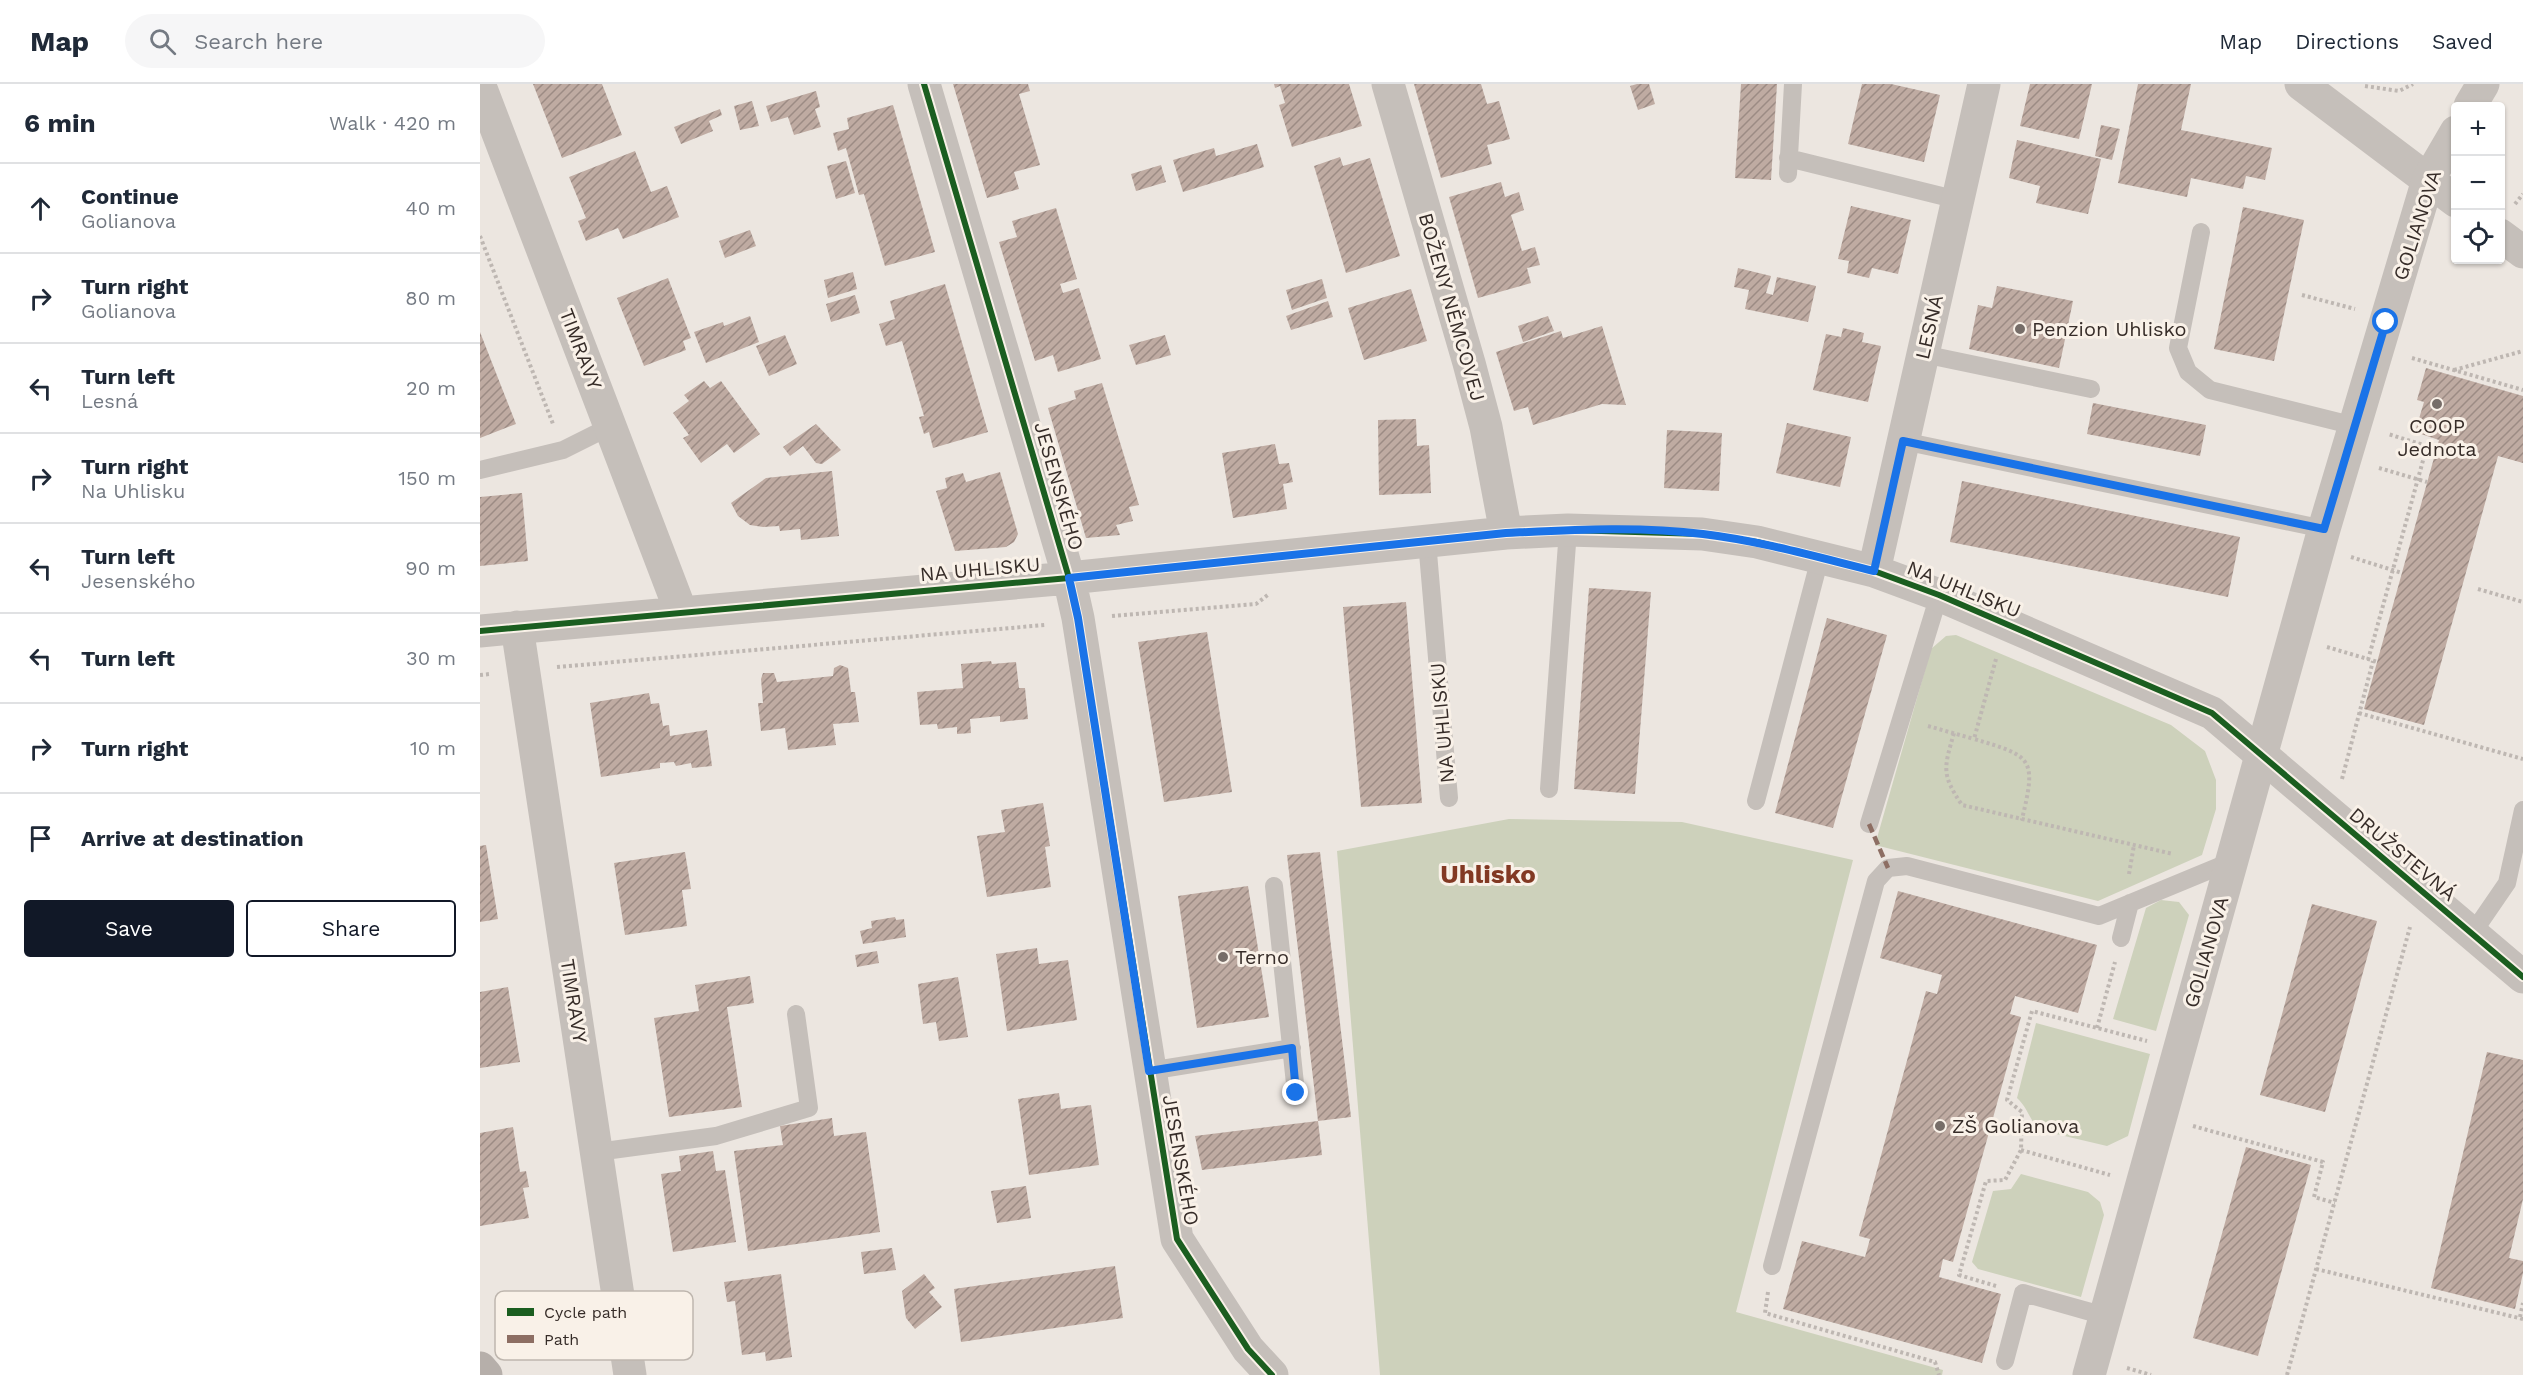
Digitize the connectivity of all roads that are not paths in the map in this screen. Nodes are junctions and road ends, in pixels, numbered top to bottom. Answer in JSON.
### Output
{"nodes":[{"id":1,"x":924,"y":84,"type":"edge"},
{"id":2,"x":1389,"y":84,"type":"edge"},
{"id":3,"x":1793,"y":84,"type":"edge"},
{"id":4,"x":1984,"y":84,"type":"edge"},
{"id":5,"x":2301,"y":84,"type":"edge"},
{"id":6,"x":2483,"y":84,"type":"edge"},
{"id":7,"x":480,"y":86,"type":"edge"},
{"id":8,"x":2472,"y":102,"type":"edge"},
{"id":9,"x":2451,"y":141,"type":"edge"},
{"id":10,"x":2428,"y":180,"type":"junction"},
{"id":11,"x":2451,"y":197,"type":"edge"},
{"id":12,"x":1958,"y":200,"type":"junction"},
{"id":13,"x":2201,"y":232,"type":"dead end"},
{"id":14,"x":2505,"y":239,"type":"edge"},
{"id":15,"x":2523,"y":252,"type":"edge"},
{"id":16,"x":1923,"y":354,"type":"junction"},
{"id":17,"x":2091,"y":389,"type":"dead end"},
{"id":18,"x":611,"y":426,"type":"junction"},
{"id":19,"x":2371,"y":430,"type":"junction"},
{"id":20,"x":1903,"y":441,"type":"junction"},
{"id":21,"x":480,"y":470,"type":"edge"},
{"id":22,"x":1568,"y":530,"type":"junction"},
{"id":23,"x":1506,"y":533,"type":"junction"},
{"id":24,"x":1427,"y":541,"type":"junction"},
{"id":25,"x":2333,"y":541,"type":"junction"},
{"id":26,"x":1820,"y":558,"type":"junction"},
{"id":27,"x":1874,"y":571,"type":"junction"},
{"id":28,"x":1069,"y":578,"type":"junction"},
{"id":29,"x":1939,"y":595,"type":"junction"},
{"id":30,"x":681,"y":612,"type":"junction"},
{"id":31,"x":517,"y":627,"type":"junction"},
{"id":32,"x":480,"y":631,"type":"edge"},
{"id":33,"x":2261,"y":757,"type":"junction"},
{"id":34,"x":1549,"y":789,"type":"dead end"},
{"id":35,"x":1449,"y":798,"type":"dead end"},
{"id":36,"x":1756,"y":801,"type":"dead end"},
{"id":37,"x":2523,"y":810,"type":"edge"},
{"id":38,"x":1869,"y":824,"type":"dead end"},
{"id":39,"x":2232,"y":861,"type":"junction"},
{"id":40,"x":1274,"y":886,"type":"dead end"},
{"id":41,"x":2130,"y":903,"type":"junction"},
{"id":42,"x":2472,"y":934,"type":"junction"},
{"id":43,"x":2121,"y":938,"type":"road end"},
{"id":44,"x":2523,"y":977,"type":"edge"},
{"id":45,"x":796,"y":1014,"type":"dead end"},
{"id":46,"x":1292,"y":1048,"type":"junction"},
{"id":47,"x":1149,"y":1071,"type":"junction"},
{"id":48,"x":1296,"y":1093,"type":"dead end"},
{"id":49,"x":597,"y":1152,"type":"junction"},
{"id":50,"x":1772,"y":1266,"type":"road end"},
{"id":51,"x":618,"y":1291,"type":"edge"},
{"id":52,"x":2105,"y":1316,"type":"junction"},
{"id":53,"x":628,"y":1360,"type":"edge"},
{"id":54,"x":2005,"y":1361,"type":"dead end"},
{"id":55,"x":480,"y":1368,"type":"edge"},
{"id":56,"x":486,"y":1375,"type":"edge"},
{"id":57,"x":630,"y":1375,"type":"edge"},
{"id":58,"x":1272,"y":1375,"type":"edge"},
{"id":59,"x":2089,"y":1375,"type":"edge"}],
"edges":[{"from":1,"to":28,"type":"street","name":"JESENSKÉHO"},
{"from":2,"to":23,"type":"street","name":"BOŽENY NĚMCOVEJ"},
{"from":3,"to":12,"type":"lane"},
{"from":4,"to":12,"type":"street","name":"LESNÁ"},
{"from":5,"to":10,"type":"street"},
{"from":6,"to":8,"type":"street"},
{"from":7,"to":18,"type":"street","name":"TIMRAVY"},
{"from":9,"to":10,"type":"street","name":"GOLIANOVA"},
{"from":10,"to":11,"type":"street"},
{"from":10,"to":19,"type":"street","name":"GOLIANOVA"},
{"from":12,"to":16,"type":"street","name":"LESNÁ"},
{"from":13,"to":19,"type":"lane"},
{"from":14,"to":15,"type":"street"},
{"from":16,"to":17,"type":"lane"},
{"from":16,"to":20,"type":"street","name":"LESNÁ"},
{"from":18,"to":21,"type":"lane"},
{"from":18,"to":30,"type":"street","name":"TIMRAVY"},
{"from":19,"to":25,"type":"street","name":"GOLIANOVA"},
{"from":20,"to":25,"type":"lane"},
{"from":20,"to":27,"type":"street","name":"LESNÁ"},
{"from":22,"to":23,"type":"street","name":"NA UHLISKU"},
{"from":22,"to":26,"type":"street","name":"NA UHLISKU"},
{"from":22,"to":34,"type":"lane"},
{"from":23,"to":24,"type":"street","name":"NA UHLISKU"},
{"from":24,"to":28,"type":"street","name":"NA UHLISKU"},
{"from":24,"to":35,"type":"lane","name":"NA UHLISKU"},
{"from":25,"to":33,"type":"street","name":"GOLIANOVA"},
{"from":26,"to":27,"type":"street","name":"NA UHLISKU"},
{"from":26,"to":36,"type":"lane"},
{"from":27,"to":29,"type":"street","name":"NA UHLISKU"},
{"from":28,"to":30,"type":"street","name":"NA UHLISKU"},
{"from":28,"to":47,"type":"street","name":"JESENSKÉHO"},
{"from":29,"to":33,"type":"street","name":"NA UHLISKU"},
{"from":29,"to":38,"type":"lane"},
{"from":30,"to":31,"type":"street","name":"NA UHLISKU"},
{"from":31,"to":32,"type":"street","name":"NA UHLISKU"},
{"from":31,"to":49,"type":"street","name":"TIMRAVY"},
{"from":33,"to":39,"type":"street","name":"GOLIANOVA"},
{"from":33,"to":42,"type":"street","name":"DRUŽSTEVNÁ"},
{"from":37,"to":42,"type":"lane"},
{"from":39,"to":41,"type":"lane"},
{"from":39,"to":52,"type":"street","name":"GOLIANOVA"},
{"from":40,"to":46,"type":"lane"},
{"from":41,"to":43,"type":"lane"},
{"from":41,"to":50,"type":"lane"},
{"from":42,"to":44,"type":"street","name":"DRUŽSTEVNÁ"},
{"from":45,"to":49,"type":"lane"},
{"from":46,"to":47,"type":"lane"},
{"from":46,"to":48,"type":"lane"},
{"from":47,"to":58,"type":"street","name":"JESENSKÉHO"},
{"from":49,"to":51,"type":"street","name":"TIMRAVY"},
{"from":52,"to":54,"type":"lane"},
{"from":52,"to":59,"type":"street","name":"GOLIANOVA"},
{"from":53,"to":57,"type":"street","name":"TIMRAVY"},
{"from":55,"to":56,"type":"main road"}]}
